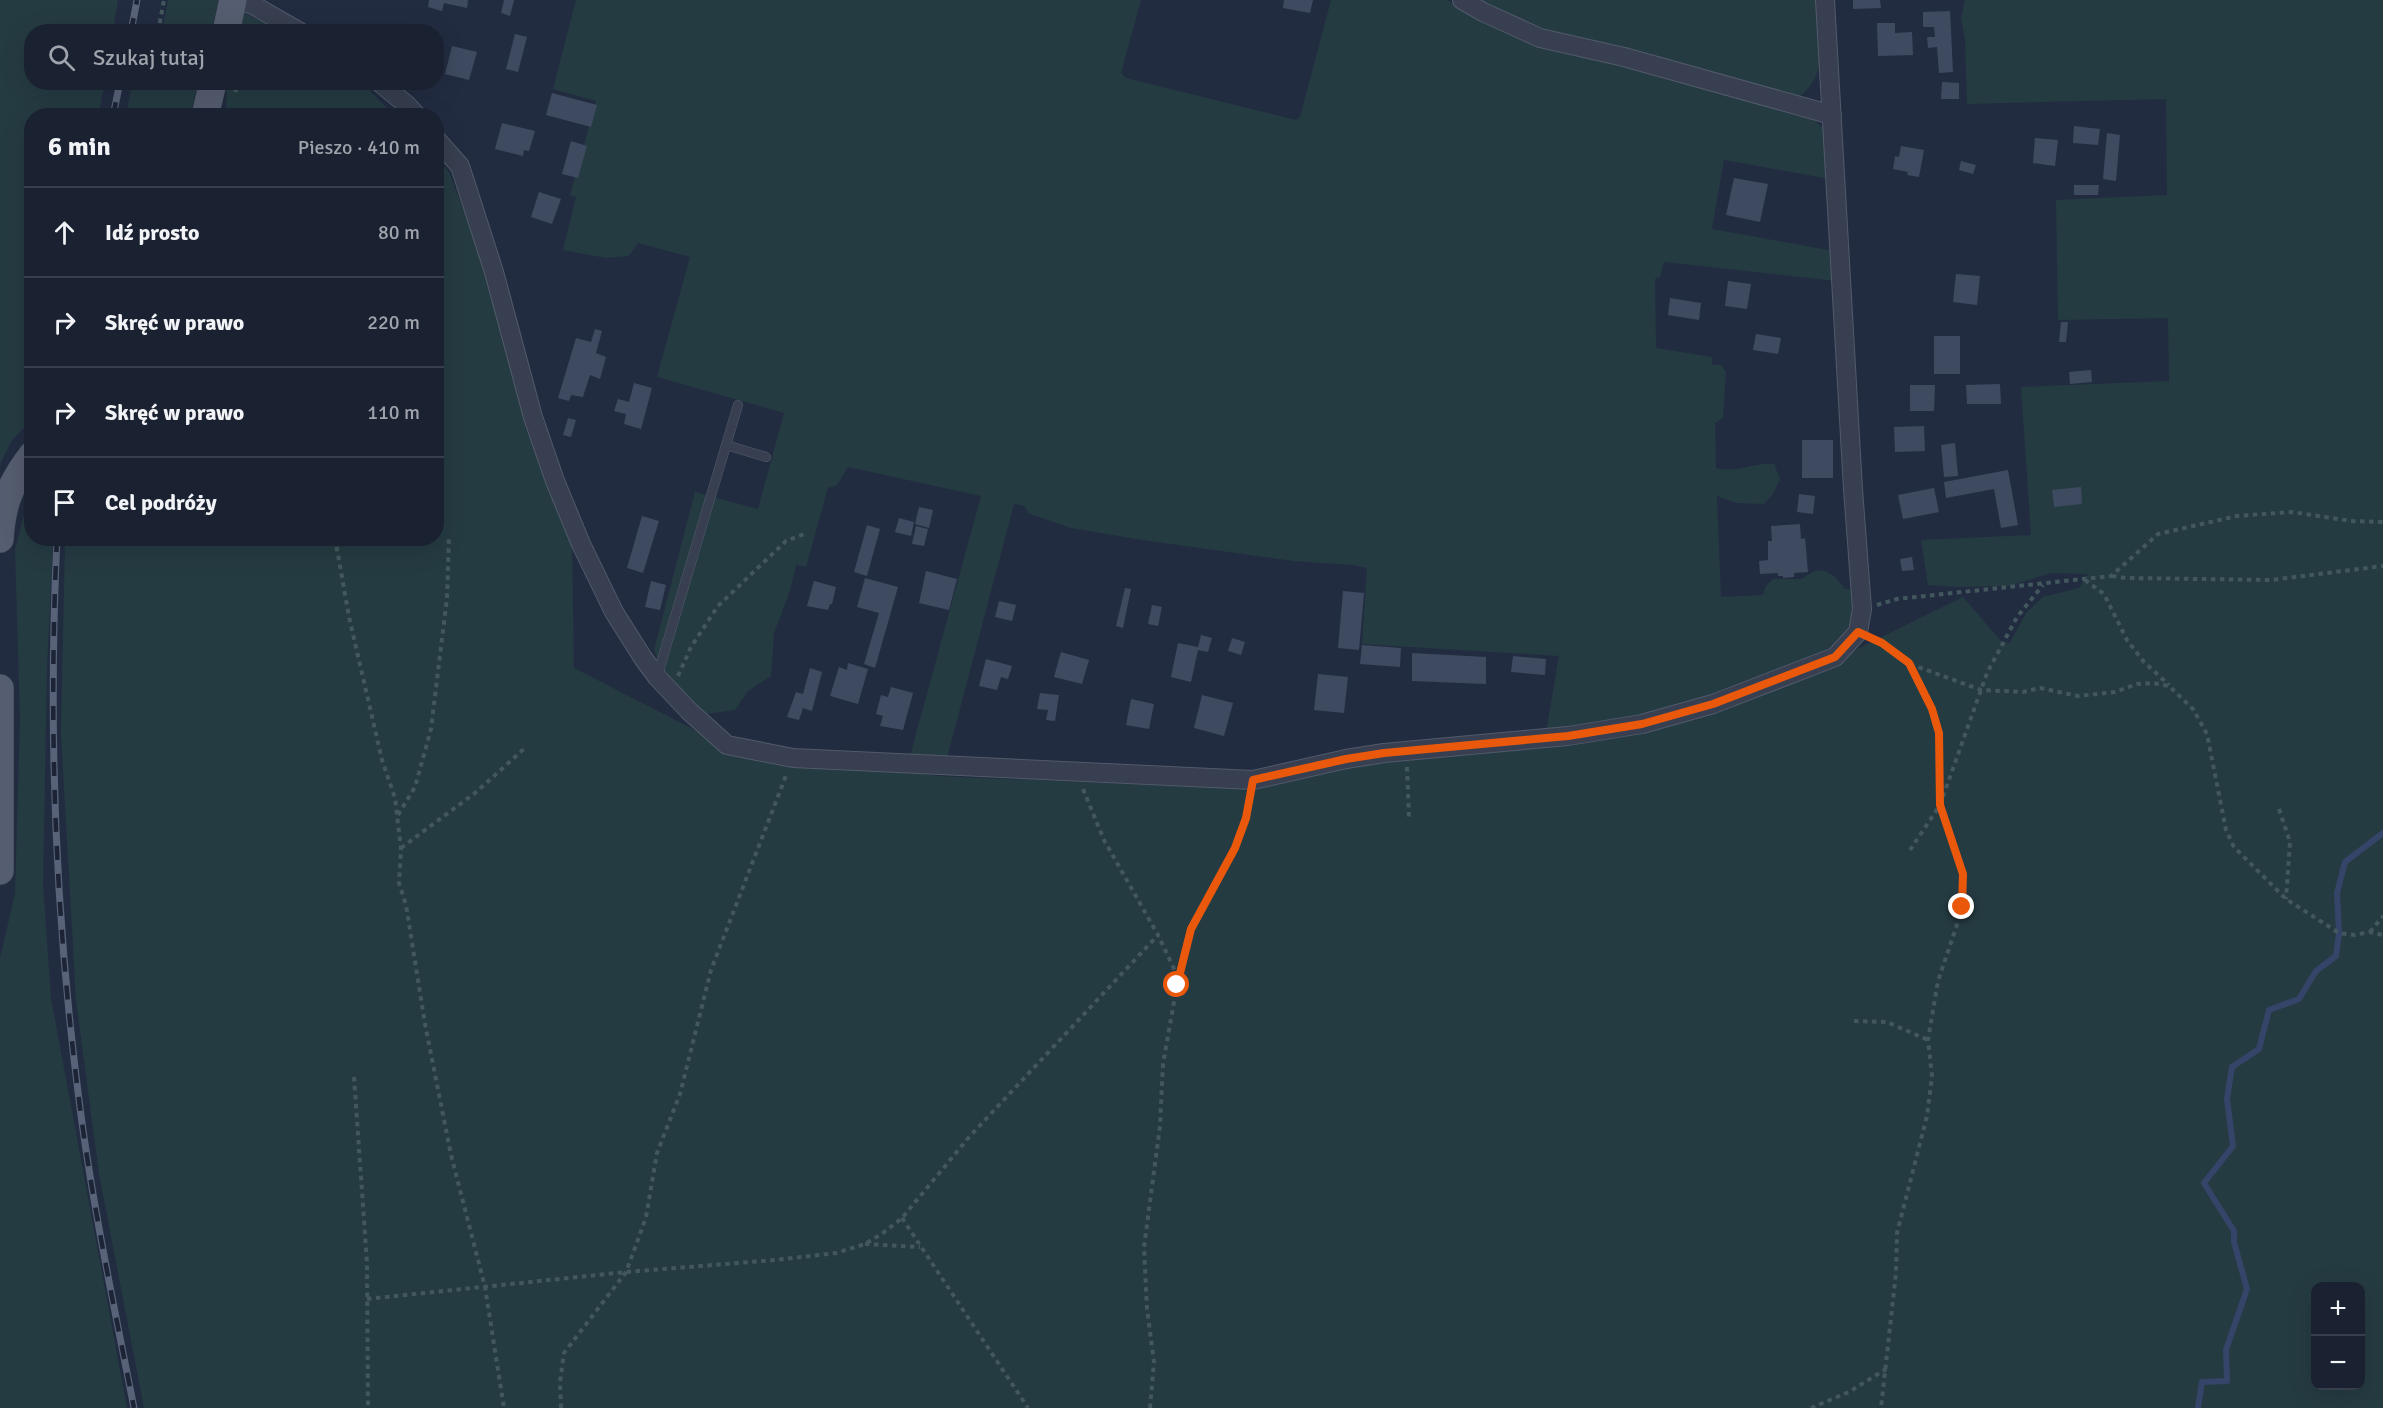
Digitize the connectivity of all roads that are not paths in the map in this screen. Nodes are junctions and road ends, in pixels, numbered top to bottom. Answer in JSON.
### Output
{"nodes":[{"id":1,"x":236,"y":0,"type":"edge"},
{"id":2,"x":1462,"y":0,"type":"edge"},
{"id":3,"x":1825,"y":0,"type":"edge"},
{"id":4,"x":228,"y":24,"type":"edge"},
{"id":5,"x":286,"y":24,"type":"edge"},
{"id":6,"x":211,"y":90,"type":"edge"},
{"id":7,"x":389,"y":90,"type":"edge"},
{"id":8,"x":207,"y":108,"type":"edge"},
{"id":9,"x":410,"y":108,"type":"edge"},
{"id":10,"x":1832,"y":115,"type":"junction"},
{"id":11,"x":444,"y":148,"type":"edge"},
{"id":12,"x":738,"y":405,"type":"dead end"},
{"id":13,"x":726,"y":445,"type":"junction"},
{"id":14,"x":766,"y":457,"type":"dead end"},
{"id":15,"x":24,"y":466,"type":"edge"},
{"id":16,"x":0,"y":538,"type":"edge"},
{"id":17,"x":657,"y":676,"type":"junction"},
{"id":18,"x":0,"y":688,"type":"edge"},
{"id":19,"x":0,"y":871,"type":"edge"}],
"edges":[{"from":1,"to":4,"type":"main road"},
{"from":1,"to":5,"type":"street"},
{"from":2,"to":10,"type":"street"},
{"from":3,"to":10,"type":"street"},
{"from":6,"to":8,"type":"main road"},
{"from":7,"to":9,"type":"street"},
{"from":10,"to":17,"type":"street"},
{"from":11,"to":17,"type":"street"},
{"from":12,"to":13,"type":"lane"},
{"from":13,"to":14,"type":"lane"},
{"from":13,"to":17,"type":"lane"},
{"from":15,"to":16,"type":"main road"},
{"from":18,"to":19,"type":"main road"}]}
